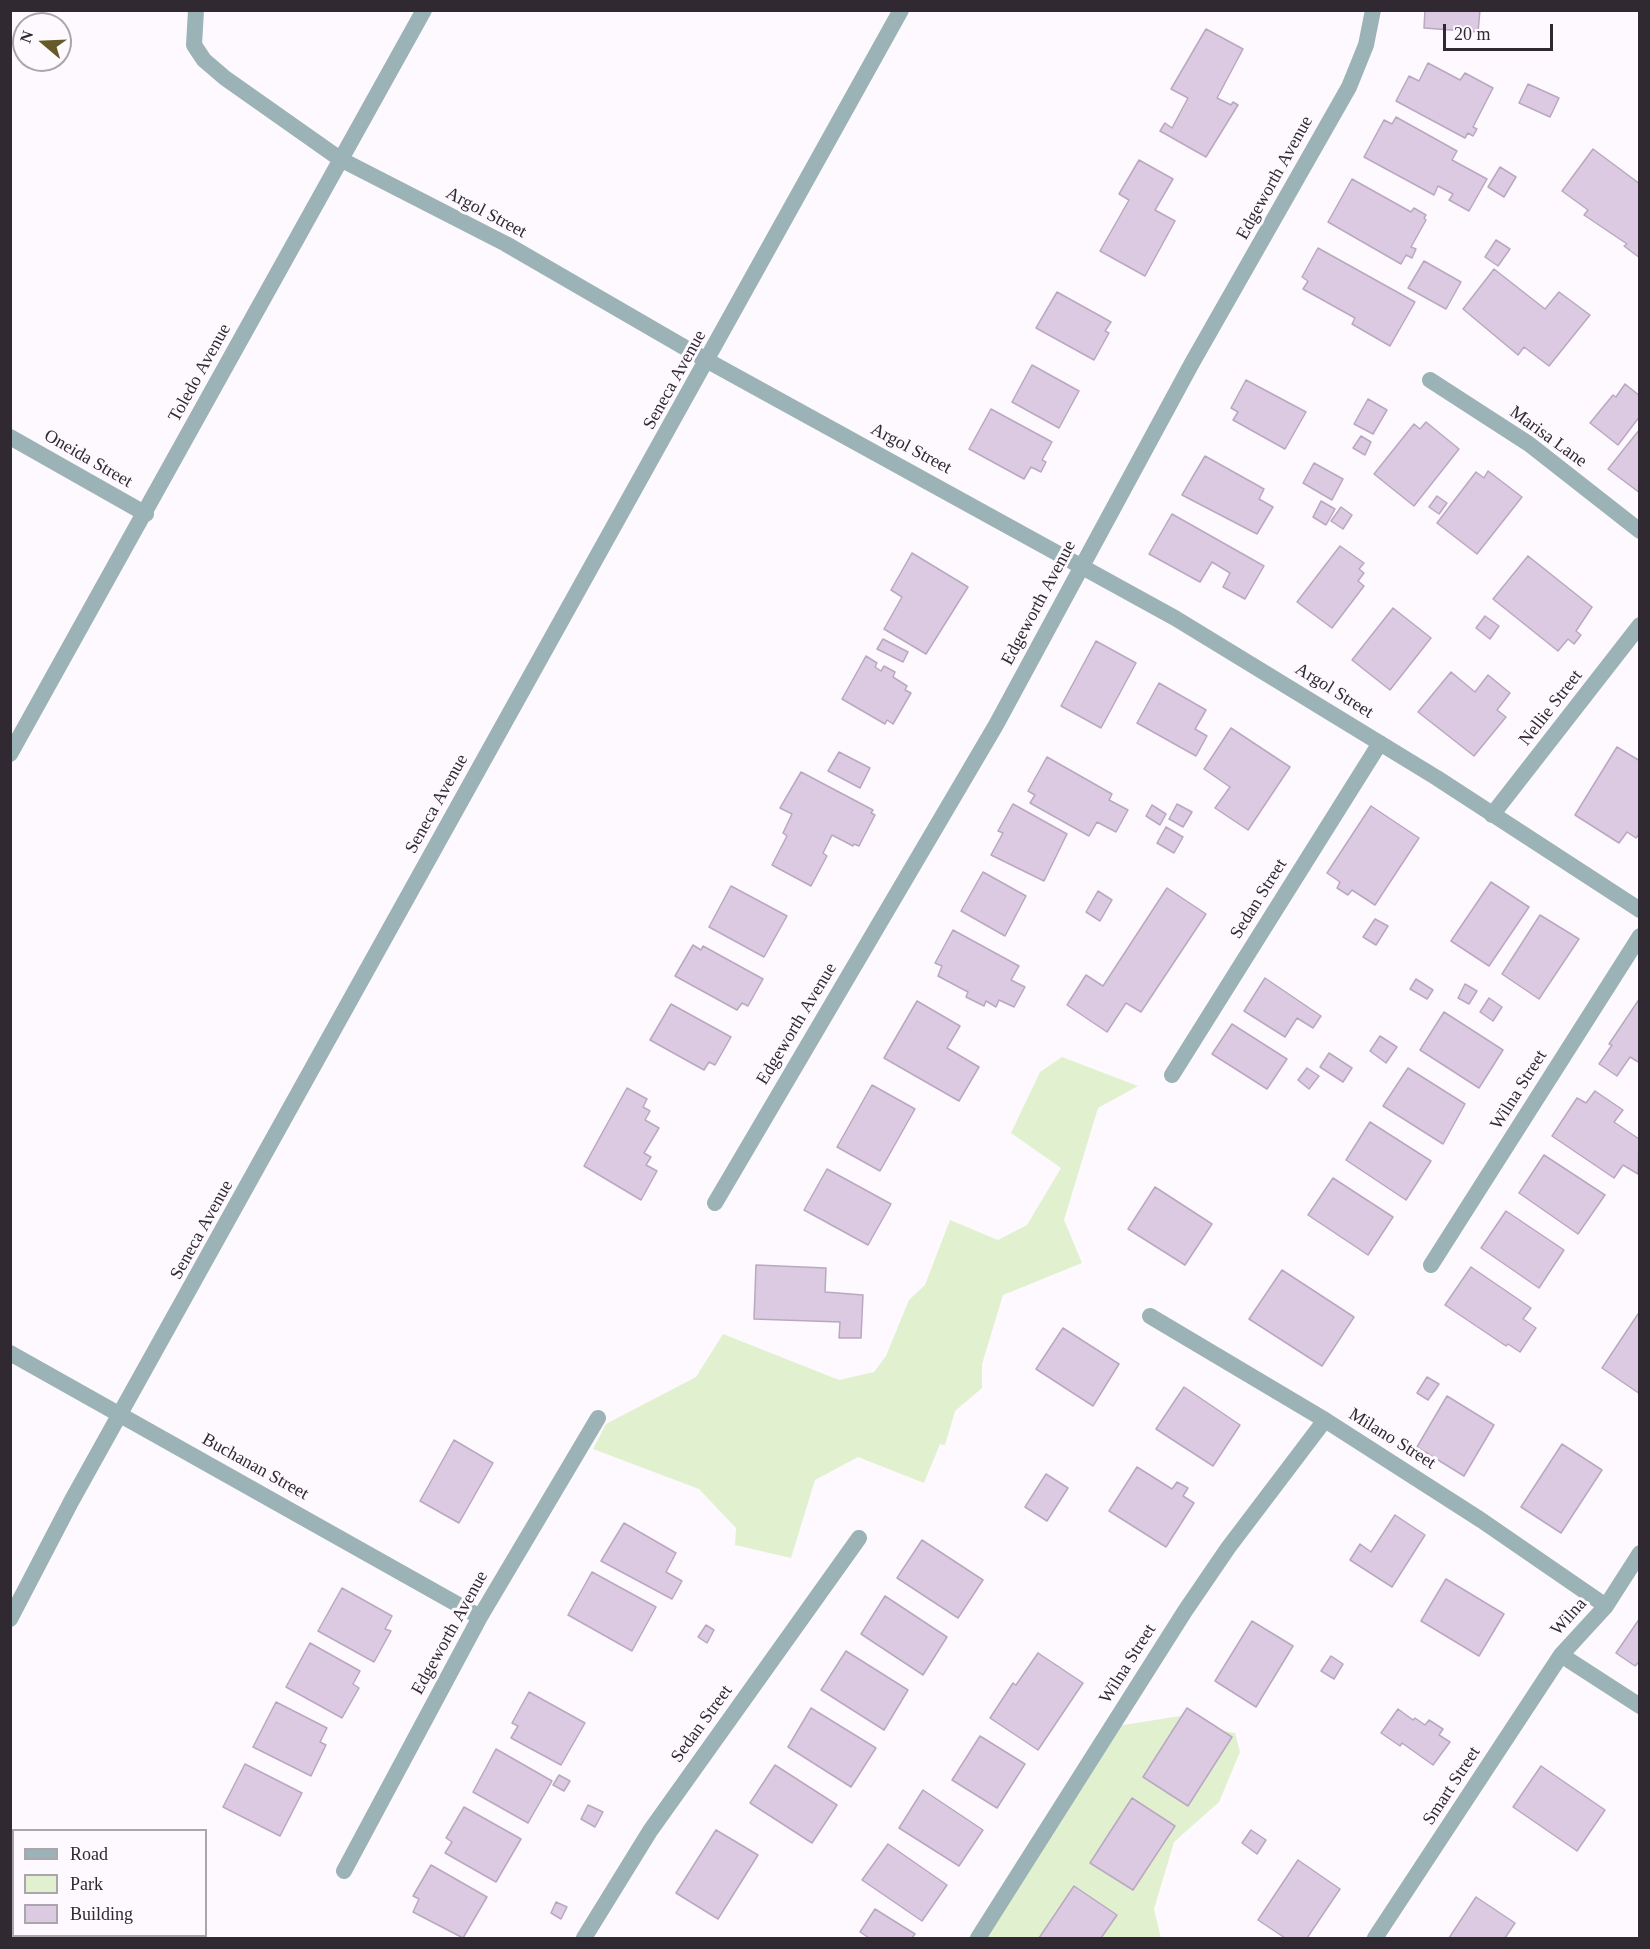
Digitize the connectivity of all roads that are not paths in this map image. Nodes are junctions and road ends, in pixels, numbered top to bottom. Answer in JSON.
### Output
{"nodes":[{"id":1,"x":196,"y":10,"type":"edge"},
{"id":2,"x":424,"y":10,"type":"edge"},
{"id":3,"x":901,"y":10,"type":"edge"},
{"id":4,"x":1373,"y":10,"type":"edge"},
{"id":5,"x":340,"y":159,"type":"junction"},
{"id":6,"x":708,"y":362,"type":"junction"},
{"id":7,"x":1430,"y":380,"type":"dead end"},
{"id":8,"x":10,"y":437,"type":"edge"},
{"id":9,"x":146,"y":514,"type":"junction"},
{"id":10,"x":1640,"y":531,"type":"edge"},
{"id":11,"x":1080,"y":567,"type":"junction"},
{"id":12,"x":1640,"y":625,"type":"edge"},
{"id":13,"x":1380,"y":743,"type":"junction"},
{"id":14,"x":10,"y":754,"type":"edge"},
{"id":15,"x":1492,"y":815,"type":"junction"},
{"id":16,"x":1640,"y":910,"type":"edge"},
{"id":17,"x":1640,"y":936,"type":"edge"},
{"id":18,"x":1172,"y":1076,"type":"dead end"},
{"id":19,"x":715,"y":1203,"type":"dead end"},
{"id":20,"x":1431,"y":1264,"type":"dead end"},
{"id":21,"x":1150,"y":1316,"type":"dead end"},
{"id":22,"x":10,"y":1353,"type":"edge"},
{"id":23,"x":121,"y":1414,"type":"junction"},
{"id":24,"x":598,"y":1418,"type":"dead end"},
{"id":25,"x":1325,"y":1420,"type":"junction"},
{"id":26,"x":859,"y":1538,"type":"dead end"},
{"id":27,"x":1640,"y":1553,"type":"edge"},
{"id":28,"x":1606,"y":1606,"type":"junction"},
{"id":29,"x":480,"y":1617,"type":"junction"},
{"id":30,"x":10,"y":1619,"type":"edge"},
{"id":31,"x":1561,"y":1655,"type":"junction"},
{"id":32,"x":1640,"y":1706,"type":"edge"},
{"id":33,"x":344,"y":1870,"type":"dead end"},
{"id":34,"x":584,"y":1938,"type":"edge"},
{"id":35,"x":978,"y":1938,"type":"edge"},
{"id":36,"x":1375,"y":1938,"type":"edge"}],
"edges":[{"from":1,"to":5,"type":"street","name":"Argol Street"},
{"from":2,"to":5,"type":"street","name":"Toledo Avenue"},
{"from":3,"to":6,"type":"street","name":"Seneca Avenue"},
{"from":4,"to":11,"type":"street","name":"Edgeworth Avenue"},
{"from":5,"to":6,"type":"street","name":"Argol Street"},
{"from":5,"to":9,"type":"street","name":"Toledo Avenue"},
{"from":6,"to":11,"type":"street","name":"Argol Street"},
{"from":6,"to":23,"type":"street","name":"Seneca Avenue"},
{"from":7,"to":10,"type":"street","name":"Marisa Lane"},
{"from":8,"to":9,"type":"street","name":"Oneida Street"},
{"from":9,"to":14,"type":"street","name":"Toledo Avenue"},
{"from":11,"to":13,"type":"street","name":"Argol Street"},
{"from":11,"to":19,"type":"street","name":"Edgeworth Avenue"},
{"from":12,"to":15,"type":"street","name":"Nellie Street"},
{"from":13,"to":15,"type":"street","name":"Argol Street"},
{"from":13,"to":18,"type":"street","name":"Sedan Street"},
{"from":15,"to":16,"type":"street","name":"Argol Street"},
{"from":17,"to":20,"type":"street","name":"Wilna Street"},
{"from":21,"to":25,"type":"street","name":"Milano Street"},
{"from":22,"to":23,"type":"street","name":"Buchanan Street"},
{"from":23,"to":29,"type":"street","name":"Buchanan Street"},
{"from":23,"to":30,"type":"street","name":"Seneca Avenue"},
{"from":24,"to":29,"type":"street","name":"Edgeworth Avenue"},
{"from":25,"to":28,"type":"street","name":"Milano Street"},
{"from":25,"to":35,"type":"street","name":"Wilna Street"},
{"from":26,"to":34,"type":"street","name":"Sedan Street"},
{"from":27,"to":28,"type":"street"},
{"from":28,"to":31,"type":"street","name":"Wilna"},
{"from":29,"to":33,"type":"street","name":"Edgeworth Avenue"},
{"from":31,"to":32,"type":"street"},
{"from":31,"to":36,"type":"street","name":"Smart Street"}]}
